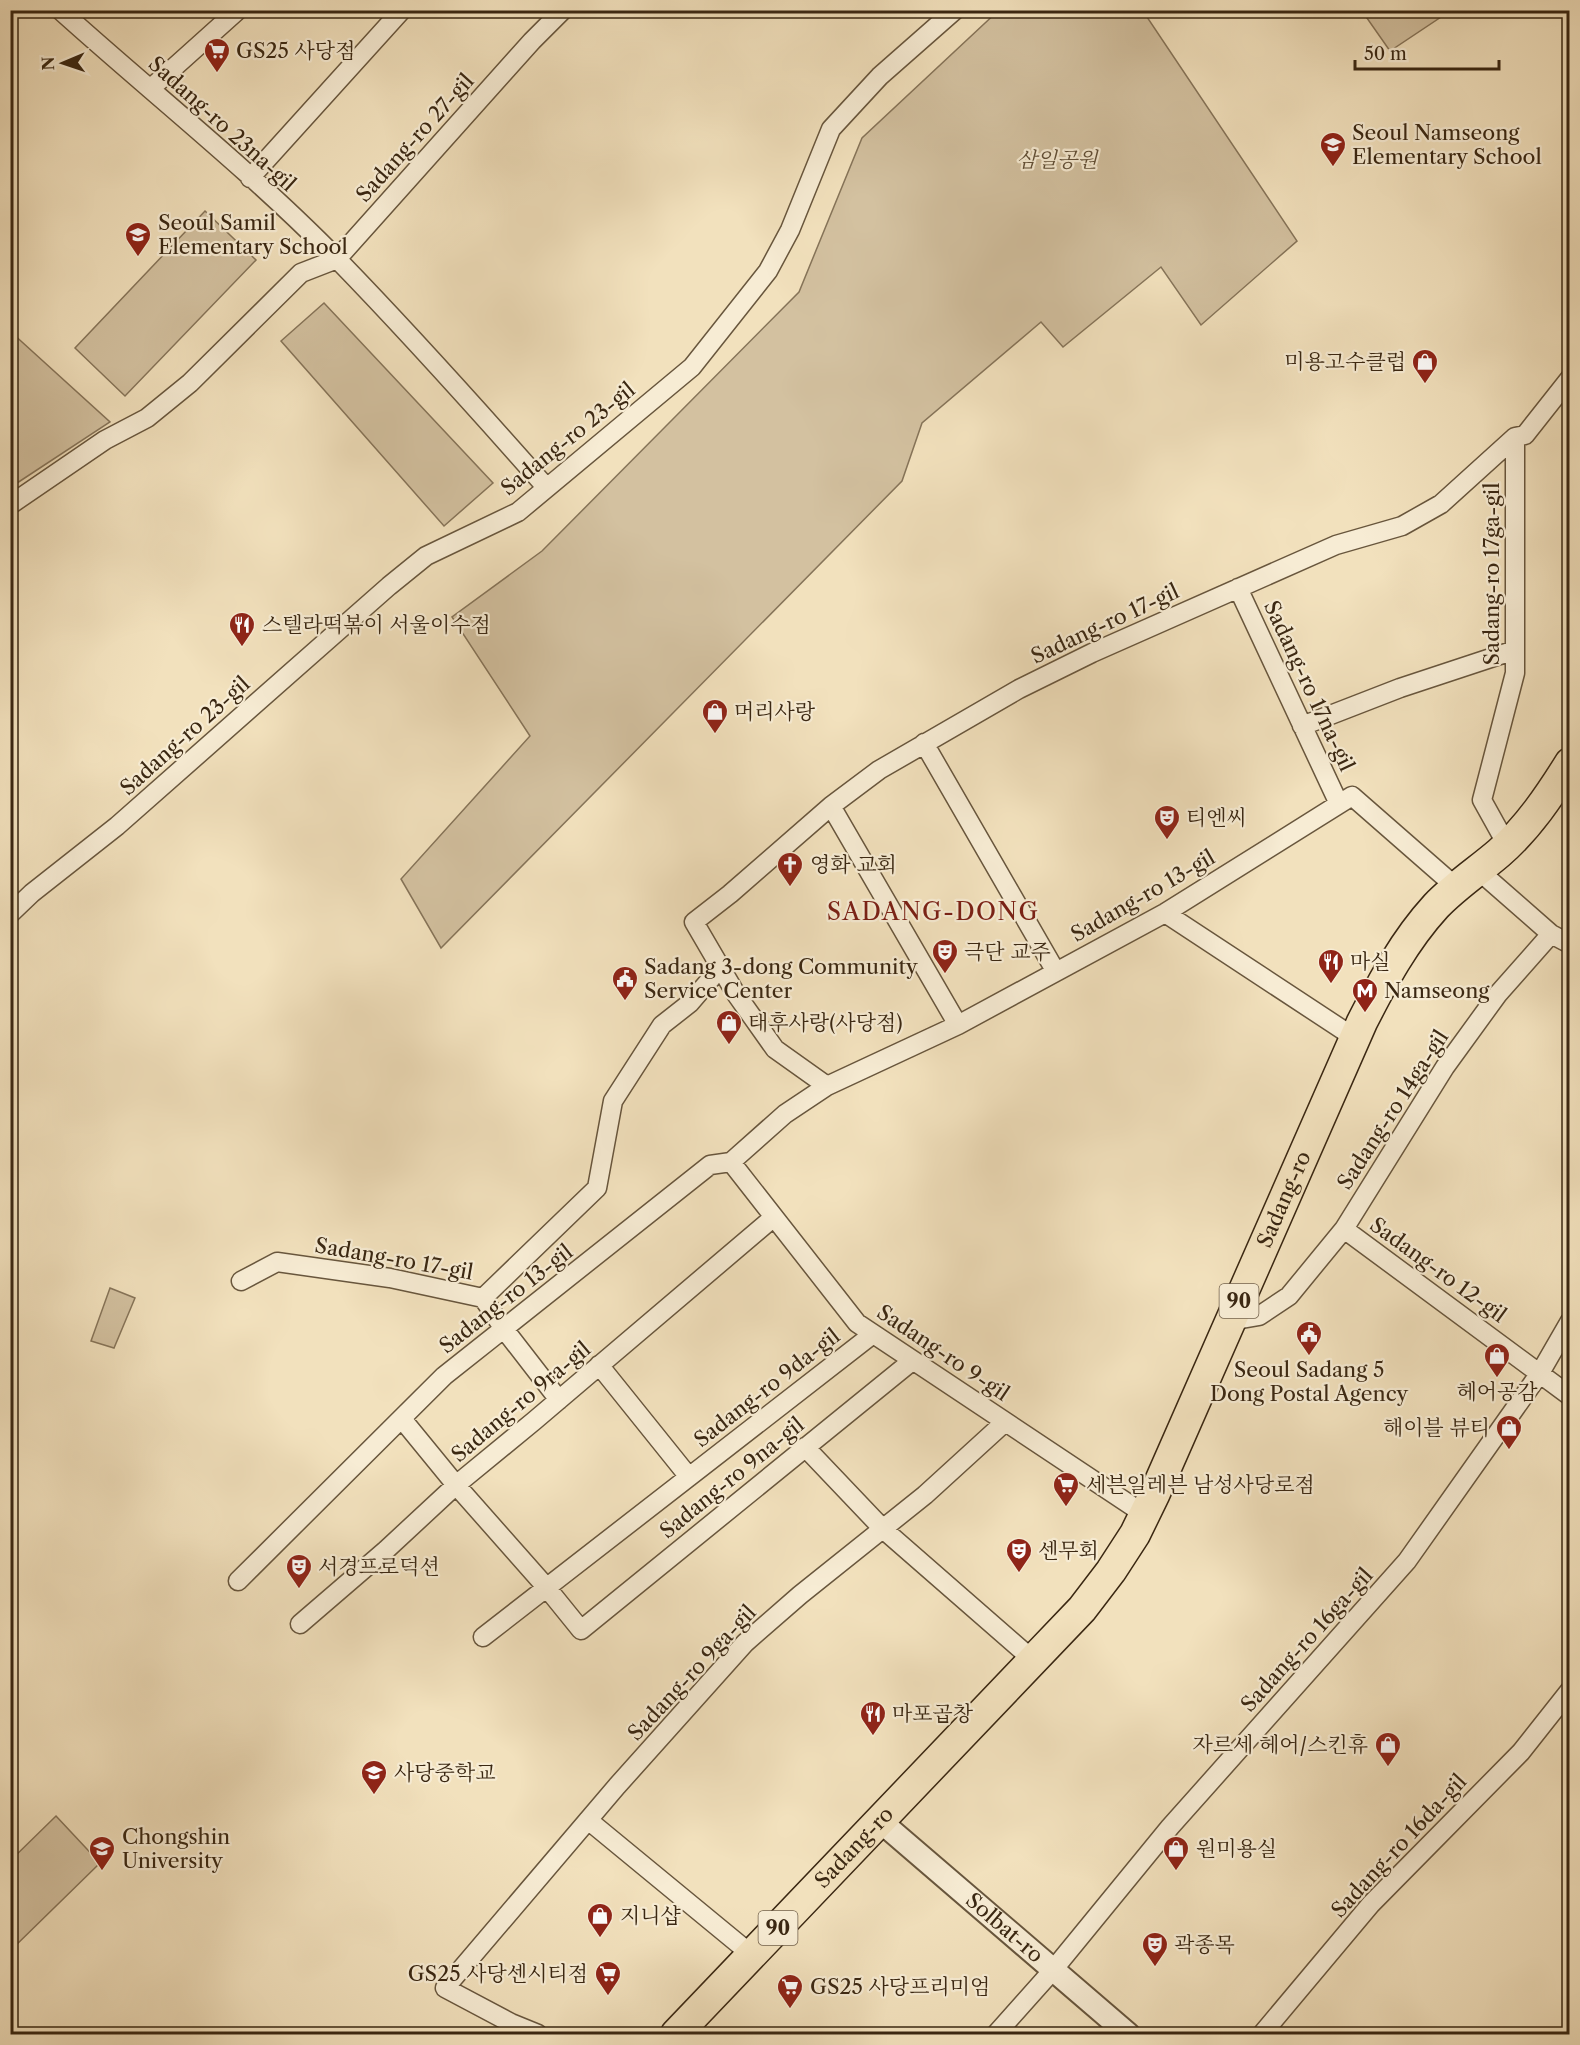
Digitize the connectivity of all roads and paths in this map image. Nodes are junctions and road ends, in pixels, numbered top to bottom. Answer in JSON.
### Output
{"nodes":[{"id":1,"x":60,"y":10,"type":"edge"},
{"id":2,"x":238,"y":10,"type":"edge"},
{"id":3,"x":402,"y":10,"type":"edge"},
{"id":4,"x":563,"y":10,"type":"edge"},
{"id":5,"x":955,"y":10,"type":"edge"},
{"id":6,"x":150,"y":89,"type":"junction"},
{"id":7,"x":250,"y":178,"type":"junction"},
{"id":8,"x":337,"y":259,"type":"junction"},
{"id":9,"x":1569,"y":378,"type":"edge"},
{"id":10,"x":1515,"y":437,"type":"junction"},
{"id":11,"x":546,"y":487,"type":"junction"},
{"id":12,"x":10,"y":505,"type":"edge"},
{"id":13,"x":1238,"y":588,"type":"junction"},
{"id":14,"x":1515,"y":651,"type":"junction"},
{"id":15,"x":1302,"y":726,"type":"junction"},
{"id":16,"x":924,"y":743,"type":"junction"},
{"id":17,"x":1569,"y":763,"type":"edge"},
{"id":18,"x":1339,"y":804,"type":"junction"},
{"id":19,"x":831,"y":806,"type":"junction"},
{"id":20,"x":1507,"y":845,"type":"junction"},
{"id":21,"x":1467,"y":879,"type":"junction"},
{"id":22,"x":1165,"y":913,"type":"junction"},
{"id":23,"x":10,"y":914,"type":"edge"},
{"id":24,"x":1551,"y":934,"type":"junction"},
{"id":25,"x":1569,"y":944,"type":"edge"},
{"id":26,"x":720,"y":968,"type":"junction"},
{"id":27,"x":1056,"y":972,"type":"junction"},
{"id":28,"x":958,"y":1025,"type":"junction"},
{"id":29,"x":1355,"y":1038,"type":"junction"},
{"id":30,"x":827,"y":1086,"type":"junction"},
{"id":31,"x":731,"y":1162,"type":"junction"},
{"id":32,"x":774,"y":1216,"type":"junction"},
{"id":33,"x":1344,"y":1229,"type":"junction"},
{"id":34,"x":241,"y":1281,"type":"dead end"},
{"id":35,"x":483,"y":1298,"type":"junction"},
{"id":36,"x":1230,"y":1321,"type":"junction"},
{"id":37,"x":1569,"y":1322,"type":"edge"},
{"id":38,"x":504,"y":1329,"type":"junction"},
{"id":39,"x":873,"y":1334,"type":"junction"},
{"id":40,"x":912,"y":1361,"type":"junction"},
{"id":41,"x":600,"y":1365,"type":"junction"},
{"id":42,"x":1540,"y":1373,"type":"junction"},
{"id":43,"x":1569,"y":1396,"type":"edge"},
{"id":44,"x":560,"y":1400,"type":"junction"},
{"id":45,"x":402,"y":1419,"type":"junction"},
{"id":46,"x":1005,"y":1422,"type":"junction"},
{"id":47,"x":805,"y":1447,"type":"junction"},
{"id":48,"x":689,"y":1477,"type":"junction"},
{"id":49,"x":456,"y":1485,"type":"junction"},
{"id":50,"x":1144,"y":1514,"type":"junction"},
{"id":51,"x":883,"y":1529,"type":"junction"},
{"id":52,"x":238,"y":1581,"type":"dead end"},
{"id":53,"x":547,"y":1588,"type":"junction"},
{"id":54,"x":300,"y":1624,"type":"dead end"},
{"id":55,"x":483,"y":1637,"type":"dead end"},
{"id":56,"x":1033,"y":1660,"type":"junction"},
{"id":57,"x":1569,"y":1690,"type":"edge"},
{"id":58,"x":588,"y":1820,"type":"junction"},
{"id":59,"x":880,"y":1821,"type":"junction"},
{"id":60,"x":752,"y":1955,"type":"junction"},
{"id":61,"x":1053,"y":1970,"type":"junction"},
{"id":62,"x":538,"y":2034,"type":"edge"},
{"id":63,"x":676,"y":2034,"type":"edge"},
{"id":64,"x":996,"y":2034,"type":"edge"},
{"id":65,"x":1128,"y":2034,"type":"edge"},
{"id":66,"x":1262,"y":2034,"type":"edge"}],
"edges":[{"from":1,"to":6,"type":"street","name":"Sadang-ro 23na-gil"},
{"from":2,"to":6,"type":"street"},
{"from":3,"to":7,"type":"street"},
{"from":4,"to":8,"type":"street","name":"Sadang-ro 27-gil"},
{"from":5,"to":11,"type":"street","name":"Sadang-ro 23-gil"},
{"from":6,"to":7,"type":"street","name":"Sadang-ro 23na-gil"},
{"from":7,"to":8,"type":"street","name":"Sadang-ro 23na-gil"},
{"from":8,"to":11,"type":"street","name":"Sadang-ro 23na-gil"},
{"from":8,"to":12,"type":"street","name":"Sadang-ro 27-gil"},
{"from":9,"to":10,"type":"street","name":"Sadang-ro 17-gil"},
{"from":10,"to":13,"type":"street","name":"Sadang-ro 17-gil"},
{"from":10,"to":14,"type":"street","name":"Sadang-ro 17ga-gil"},
{"from":11,"to":23,"type":"street","name":"Sadang-ro 23-gil"},
{"from":13,"to":15,"type":"street","name":"Sadang-ro 17na-gil"},
{"from":13,"to":16,"type":"street","name":"Sadang-ro 17-gil"},
{"from":14,"to":15,"type":"street"},
{"from":14,"to":20,"type":"street","name":"Sadang-ro 17ga-gil"},
{"from":15,"to":18,"type":"street","name":"Sadang-ro 17na-gil"},
{"from":16,"to":19,"type":"street","name":"Sadang-ro 17-gil"},
{"from":16,"to":27,"type":"street"},
{"from":17,"to":20,"type":"main road","name":"Sadang-ro","number":"90"},
{"from":18,"to":21,"type":"street"},
{"from":18,"to":22,"type":"street","name":"Sadang-ro 13-gil"},
{"from":19,"to":26,"type":"street","name":"Sadang-ro 17-gil"},
{"from":19,"to":28,"type":"street"},
{"from":20,"to":21,"type":"main road","name":"Sadang-ro","number":"90"},
{"from":21,"to":24,"type":"street"},
{"from":21,"to":29,"type":"main road","name":"Sadang-ro","number":"90"},
{"from":22,"to":27,"type":"street","name":"Sadang-ro 13-gil"},
{"from":22,"to":29,"type":"street"},
{"from":24,"to":25,"type":"street"},
{"from":24,"to":33,"type":"street","name":"Sadang-ro 14ga-gil"},
{"from":26,"to":30,"type":"street"},
{"from":26,"to":35,"type":"street","name":"Sadang-ro 17-gil"},
{"from":27,"to":28,"type":"street","name":"Sadang-ro 13-gil"},
{"from":28,"to":30,"type":"street","name":"Sadang-ro 13-gil"},
{"from":29,"to":36,"type":"main road","name":"Sadang-ro","number":"90"},
{"from":30,"to":31,"type":"street","name":"Sadang-ro 13-gil"},
{"from":31,"to":32,"type":"street","name":"Sadang-ro 9-gil"},
{"from":31,"to":38,"type":"street","name":"Sadang-ro 13-gil"},
{"from":32,"to":39,"type":"street","name":"Sadang-ro 9-gil"},
{"from":32,"to":41,"type":"street","name":"Sadang-ro 9ra-gil"},
{"from":33,"to":36,"type":"street","name":"Sadang-ro 12-gil"},
{"from":33,"to":42,"type":"street","name":"Sadang-ro 12-gil"},
{"from":34,"to":35,"type":"street","name":"Sadang-ro 17-gil"},
{"from":35,"to":38,"type":"street"},
{"from":36,"to":50,"type":"main road","name":"Sadang-ro","number":"90"},
{"from":37,"to":42,"type":"street","name":"Sadang-ro 16ga-gil"},
{"from":38,"to":44,"type":"street"},
{"from":38,"to":45,"type":"street","name":"Sadang-ro 13-gil"},
{"from":39,"to":40,"type":"street","name":"Sadang-ro 9-gil"},
{"from":39,"to":48,"type":"street","name":"Sadang-ro 9da-gil"},
{"from":40,"to":46,"type":"street","name":"Sadang-ro 9-gil"},
{"from":40,"to":47,"type":"street","name":"Sadang-ro 9na-gil"},
{"from":41,"to":44,"type":"street","name":"Sadang-ro 9ra-gil"},
{"from":41,"to":48,"type":"street","name":"Sadang-ro 9da-gil"},
{"from":42,"to":43,"type":"street","name":"Sadang-ro 12-gil"},
{"from":42,"to":61,"type":"street","name":"Sadang-ro 16ga-gil"},
{"from":44,"to":49,"type":"street","name":"Sadang-ro 9ra-gil"},
{"from":45,"to":49,"type":"street"},
{"from":45,"to":52,"type":"street","name":"Sadang-ro 13-gil"},
{"from":46,"to":50,"type":"street","name":"Sadang-ro 9-gil"},
{"from":46,"to":51,"type":"street","name":"Sadang-ro 9ga-gil"},
{"from":47,"to":51,"type":"street"},
{"from":47,"to":53,"type":"street","name":"Sadang-ro 9na-gil"},
{"from":48,"to":53,"type":"street","name":"Sadang-ro 9da-gil"},
{"from":49,"to":53,"type":"street"},
{"from":49,"to":54,"type":"street","name":"Sadang-ro 9ra-gil"},
{"from":50,"to":56,"type":"main road","name":"Sadang-ro","number":"90"},
{"from":51,"to":56,"type":"street"},
{"from":51,"to":58,"type":"street","name":"Sadang-ro 9ga-gil"},
{"from":53,"to":55,"type":"street","name":"Sadang-ro 9da-gil"},
{"from":56,"to":59,"type":"main road","name":"Sadang-ro","number":"90"},
{"from":57,"to":66,"type":"street","name":"Sadang-ro 16da-gil"},
{"from":58,"to":60,"type":"street"},
{"from":58,"to":62,"type":"street","name":"Sadang-ro 9ga-gil"},
{"from":59,"to":60,"type":"main road","name":"Sadang-ro","number":"90"},
{"from":59,"to":61,"type":"street","name":"Solbat-ro"},
{"from":60,"to":63,"type":"main road","name":"Sadang-ro","number":"90"},
{"from":61,"to":64,"type":"street","name":"Sadang-ro 16ga-gil"},
{"from":61,"to":65,"type":"street","name":"Solbat-ro"}]}
